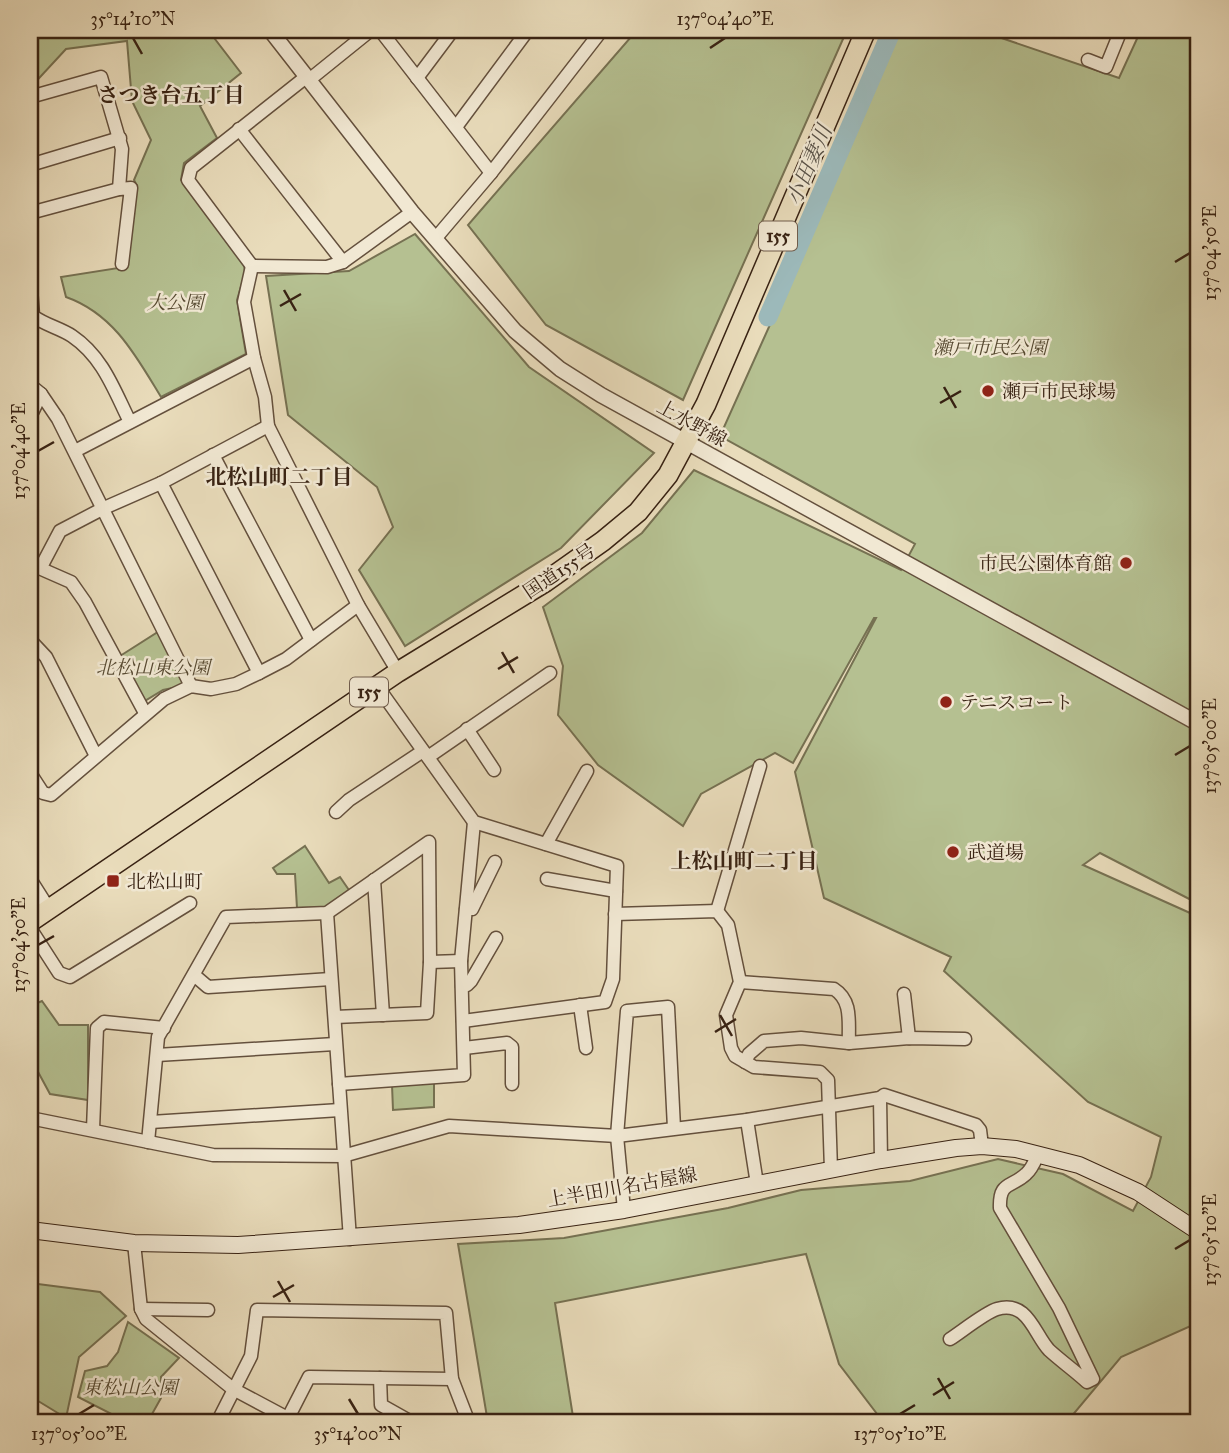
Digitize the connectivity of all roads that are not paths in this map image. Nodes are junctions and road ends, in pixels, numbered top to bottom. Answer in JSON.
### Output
{"nodes":[{"id":1,"x":270,"y":30,"type":"edge"},
{"id":2,"x":371,"y":30,"type":"edge"},
{"id":3,"x":380,"y":30,"type":"edge"},
{"id":4,"x":453,"y":30,"type":"edge"},
{"id":5,"x":528,"y":30,"type":"edge"},
{"id":6,"x":602,"y":30,"type":"edge"},
{"id":7,"x":866,"y":30,"type":"edge"},
{"id":8,"x":1121,"y":30,"type":"edge"},
{"id":9,"x":1088,"y":60,"type":"dead end"},
{"id":10,"x":308,"y":78,"type":"junction"},
{"id":11,"x":417,"y":78,"type":"junction"},
{"id":12,"x":30,"y":97,"type":"edge"},
{"id":13,"x":456,"y":127,"type":"junction"},
{"id":14,"x":239,"y":129,"type":"junction"},
{"id":15,"x":120,"y":138,"type":"junction"},
{"id":16,"x":30,"y":165,"type":"edge"},
{"id":17,"x":491,"y":173,"type":"junction"},
{"id":18,"x":119,"y":189,"type":"junction"},
{"id":19,"x":412,"y":212,"type":"junction"},
{"id":20,"x":30,"y":213,"type":"edge"},
{"id":21,"x":435,"y":239,"type":"junction"},
{"id":22,"x":343,"y":262,"type":"junction"},
{"id":23,"x":122,"y":264,"type":"dead end"},
{"id":24,"x":252,"y":266,"type":"junction"},
{"id":25,"x":30,"y":275,"type":"edge"},
{"id":26,"x":254,"y":358,"type":"junction"},
{"id":27,"x":30,"y":385,"type":"edge"},
{"id":28,"x":41,"y":394,"type":"junction"},
{"id":29,"x":30,"y":417,"type":"edge"},
{"id":30,"x":130,"y":422,"type":"junction"},
{"id":31,"x":268,"y":426,"type":"junction"},
{"id":32,"x":685,"y":440,"type":"junction"},
{"id":33,"x":75,"y":450,"type":"junction"},
{"id":34,"x":213,"y":455,"type":"junction"},
{"id":35,"x":161,"y":483,"type":"junction"},
{"id":36,"x":104,"y":508,"type":"junction"},
{"id":37,"x":35,"y":566,"type":"edge"},
{"id":38,"x":358,"y":605,"type":"junction"},
{"id":39,"x":30,"y":640,"type":"edge"},
{"id":40,"x":312,"y":640,"type":"junction"},
{"id":41,"x":259,"y":673,"type":"junction"},
{"id":42,"x":398,"y":673,"type":"junction"},
{"id":43,"x":550,"y":673,"type":"dead end"},
{"id":44,"x":191,"y":686,"type":"junction"},
{"id":45,"x":377,"y":686,"type":"junction"},
{"id":46,"x":145,"y":713,"type":"junction"},
{"id":47,"x":1199,"y":724,"type":"edge"},
{"id":48,"x":467,"y":729,"type":"junction"},
{"id":49,"x":426,"y":754,"type":"junction"},
{"id":50,"x":96,"y":756,"type":"junction"},
{"id":51,"x":760,"y":766,"type":"dead end"},
{"id":52,"x":494,"y":770,"type":"dead end"},
{"id":53,"x":587,"y":771,"type":"dead end"},
{"id":54,"x":30,"y":772,"type":"edge"},
{"id":55,"x":336,"y":812,"type":"dead end"},
{"id":56,"x":474,"y":822,"type":"junction"},
{"id":57,"x":546,"y":844,"type":"junction"},
{"id":58,"x":495,"y":862,"type":"dead end"},
{"id":59,"x":30,"y":879,"type":"edge"},
{"id":60,"x":547,"y":879,"type":"dead end"},
{"id":61,"x":374,"y":880,"type":"junction"},
{"id":62,"x":615,"y":891,"type":"junction"},
{"id":63,"x":190,"y":902,"type":"dead end"},
{"id":64,"x":49,"y":909,"type":"junction"},
{"id":65,"x":466,"y":909,"type":"junction"},
{"id":66,"x":717,"y":911,"type":"junction"},
{"id":67,"x":327,"y":913,"type":"junction"},
{"id":68,"x":615,"y":914,"type":"junction"},
{"id":69,"x":30,"y":922,"type":"edge"},
{"id":70,"x":30,"y":928,"type":"edge"},
{"id":71,"x":496,"y":938,"type":"dead end"},
{"id":72,"x":461,"y":961,"type":"junction"},
{"id":73,"x":430,"y":962,"type":"junction"},
{"id":74,"x":194,"y":975,"type":"junction"},
{"id":75,"x":331,"y":979,"type":"junction"},
{"id":76,"x":740,"y":982,"type":"junction"},
{"id":77,"x":462,"y":986,"type":"junction"},
{"id":78,"x":904,"y":994,"type":"dead end"},
{"id":79,"x":580,"y":1005,"type":"junction"},
{"id":80,"x":383,"y":1015,"type":"junction"},
{"id":81,"x":335,"y":1017,"type":"junction"},
{"id":82,"x":463,"y":1021,"type":"junction"},
{"id":83,"x":164,"y":1028,"type":"junction"},
{"id":84,"x":909,"y":1038,"type":"junction"},
{"id":85,"x":965,"y":1038,"type":"dead end"},
{"id":86,"x":849,"y":1043,"type":"junction"},
{"id":87,"x":335,"y":1044,"type":"junction"},
{"id":88,"x":464,"y":1048,"type":"junction"},
{"id":89,"x":586,"y":1048,"type":"dead end"},
{"id":90,"x":157,"y":1055,"type":"junction"},
{"id":91,"x":745,"y":1062,"type":"junction"},
{"id":92,"x":339,"y":1084,"type":"junction"},
{"id":93,"x":512,"y":1084,"type":"dead end"},
{"id":94,"x":880,"y":1098,"type":"junction"},
{"id":95,"x":827,"y":1106,"type":"junction"},
{"id":96,"x":340,"y":1110,"type":"junction"},
{"id":97,"x":30,"y":1118,"type":"edge"},
{"id":98,"x":747,"y":1120,"type":"junction"},
{"id":99,"x":151,"y":1122,"type":"junction"},
{"id":100,"x":674,"y":1128,"type":"junction"},
{"id":101,"x":93,"y":1129,"type":"junction"},
{"id":102,"x":617,"y":1136,"type":"junction"},
{"id":103,"x":148,"y":1142,"type":"junction"},
{"id":104,"x":982,"y":1146,"type":"junction"},
{"id":105,"x":1038,"y":1154,"type":"junction"},
{"id":106,"x":343,"y":1156,"type":"junction"},
{"id":107,"x":881,"y":1160,"type":"junction"},
{"id":108,"x":831,"y":1170,"type":"junction"},
{"id":109,"x":757,"y":1184,"type":"junction"},
{"id":110,"x":624,"y":1210,"type":"junction"},
{"id":111,"x":30,"y":1230,"type":"edge"},
{"id":112,"x":1199,"y":1233,"type":"edge"},
{"id":113,"x":349,"y":1239,"type":"junction"},
{"id":114,"x":134,"y":1243,"type":"junction"},
{"id":115,"x":141,"y":1309,"type":"junction"},
{"id":116,"x":208,"y":1310,"type":"dead end"},
{"id":117,"x":950,"y":1339,"type":"dead end"},
{"id":118,"x":380,"y":1378,"type":"junction"},
{"id":119,"x":453,"y":1379,"type":"junction"},
{"id":120,"x":233,"y":1389,"type":"junction"},
{"id":121,"x":292,"y":1421,"type":"edge"},
{"id":122,"x":217,"y":1423,"type":"edge"},
{"id":123,"x":413,"y":1423,"type":"edge"},
{"id":124,"x":469,"y":1423,"type":"edge"}],
"edges":[{"from":1,"to":10,"type":"street","name":"上水野線"},
{"from":2,"to":10,"type":"street"},
{"from":3,"to":11,"type":"street"},
{"from":4,"to":11,"type":"street"},
{"from":5,"to":13,"type":"street"},
{"from":6,"to":17,"type":"street"},
{"from":7,"to":32,"type":"highway","name":"国道155号","number":"155"},
{"from":8,"to":9,"type":"street"},
{"from":10,"to":14,"type":"street"},
{"from":10,"to":19,"type":"street","name":"上水野線"},
{"from":11,"to":13,"type":"street"},
{"from":12,"to":15,"type":"street"},
{"from":13,"to":17,"type":"street"},
{"from":14,"to":22,"type":"street"},
{"from":14,"to":24,"type":"street"},
{"from":15,"to":16,"type":"street"},
{"from":15,"to":18,"type":"street"},
{"from":17,"to":21,"type":"street"},
{"from":18,"to":20,"type":"street"},
{"from":18,"to":23,"type":"street"},
{"from":19,"to":21,"type":"street","name":"上水野線"},
{"from":19,"to":22,"type":"street"},
{"from":21,"to":32,"type":"street","name":"上水野線"},
{"from":22,"to":24,"type":"street"},
{"from":24,"to":26,"type":"street"},
{"from":25,"to":30,"type":"street"},
{"from":26,"to":30,"type":"street"},
{"from":26,"to":31,"type":"street"},
{"from":27,"to":28,"type":"street"},
{"from":28,"to":29,"type":"street"},
{"from":28,"to":33,"type":"street"},
{"from":30,"to":33,"type":"street"},
{"from":31,"to":34,"type":"street"},
{"from":31,"to":38,"type":"street"},
{"from":32,"to":42,"type":"highway","name":"国道155号","number":"155"},
{"from":32,"to":47,"type":"street","name":"上水野線"},
{"from":33,"to":36,"type":"street"},
{"from":34,"to":35,"type":"street"},
{"from":34,"to":40,"type":"street"},
{"from":35,"to":36,"type":"street"},
{"from":35,"to":41,"type":"street"},
{"from":36,"to":37,"type":"street"},
{"from":36,"to":44,"type":"street"},
{"from":37,"to":46,"type":"street"},
{"from":38,"to":40,"type":"street"},
{"from":38,"to":42,"type":"street"},
{"from":39,"to":50,"type":"street"},
{"from":40,"to":41,"type":"street"},
{"from":41,"to":44,"type":"street"},
{"from":42,"to":45,"type":"highway","name":"国道155号","number":"155"},
{"from":43,"to":48,"type":"street"},
{"from":44,"to":46,"type":"street"},
{"from":45,"to":49,"type":"street"},
{"from":45,"to":64,"type":"highway","name":"国道155号","number":"155"},
{"from":46,"to":50,"type":"street"},
{"from":48,"to":49,"type":"street"},
{"from":48,"to":52,"type":"street"},
{"from":49,"to":55,"type":"street"},
{"from":49,"to":56,"type":"street"},
{"from":50,"to":54,"type":"street"},
{"from":51,"to":66,"type":"street"},
{"from":53,"to":57,"type":"street"},
{"from":56,"to":57,"type":"street"},
{"from":56,"to":65,"type":"street"},
{"from":57,"to":62,"type":"street"},
{"from":58,"to":65,"type":"street"},
{"from":59,"to":64,"type":"street"},
{"from":60,"to":62,"type":"street"},
{"from":61,"to":67,"type":"street"},
{"from":61,"to":73,"type":"street"},
{"from":61,"to":80,"type":"street"},
{"from":62,"to":68,"type":"street"},
{"from":63,"to":70,"type":"street"},
{"from":64,"to":69,"type":"highway","name":"国道155号","number":"155"},
{"from":65,"to":72,"type":"street"},
{"from":66,"to":68,"type":"street"},
{"from":66,"to":76,"type":"street"},
{"from":67,"to":74,"type":"street"},
{"from":67,"to":75,"type":"street"},
{"from":68,"to":79,"type":"street"},
{"from":71,"to":77,"type":"street"},
{"from":72,"to":73,"type":"street"},
{"from":72,"to":77,"type":"street"},
{"from":73,"to":80,"type":"street"},
{"from":74,"to":75,"type":"street"},
{"from":74,"to":83,"type":"street"},
{"from":75,"to":81,"type":"street"},
{"from":76,"to":86,"type":"street"},
{"from":76,"to":91,"type":"street"},
{"from":77,"to":82,"type":"street"},
{"from":78,"to":84,"type":"street"},
{"from":79,"to":82,"type":"street"},
{"from":79,"to":89,"type":"street"},
{"from":80,"to":81,"type":"street"},
{"from":81,"to":87,"type":"street"},
{"from":82,"to":88,"type":"street"},
{"from":83,"to":90,"type":"street"},
{"from":83,"to":101,"type":"street"},
{"from":84,"to":85,"type":"street"},
{"from":84,"to":86,"type":"street"},
{"from":86,"to":91,"type":"street"},
{"from":87,"to":90,"type":"street"},
{"from":87,"to":92,"type":"street"},
{"from":88,"to":92,"type":"street"},
{"from":88,"to":93,"type":"street"},
{"from":90,"to":99,"type":"street"},
{"from":91,"to":95,"type":"street"},
{"from":92,"to":96,"type":"street"},
{"from":94,"to":95,"type":"street"},
{"from":94,"to":104,"type":"street"},
{"from":94,"to":107,"type":"street"},
{"from":95,"to":98,"type":"street"},
{"from":95,"to":108,"type":"street"},
{"from":96,"to":99,"type":"street"},
{"from":96,"to":106,"type":"street"},
{"from":97,"to":101,"type":"street"},
{"from":98,"to":100,"type":"street"},
{"from":98,"to":109,"type":"street"},
{"from":99,"to":103,"type":"street"},
{"from":100,"to":102,"type":"street"},
{"from":100,"to":102,"type":"street"},
{"from":101,"to":103,"type":"street"},
{"from":102,"to":106,"type":"street"},
{"from":102,"to":110,"type":"street"},
{"from":103,"to":106,"type":"street"},
{"from":104,"to":105,"type":"main road","name":"上半田川名古屋線"},
{"from":104,"to":107,"type":"main road","name":"上半田川名古屋線"},
{"from":105,"to":112,"type":"main road","name":"上半田川名古屋線"},
{"from":105,"to":117,"type":"street"},
{"from":106,"to":113,"type":"street"},
{"from":107,"to":108,"type":"main road","name":"上半田川名古屋線"},
{"from":108,"to":109,"type":"main road","name":"上半田川名古屋線"},
{"from":109,"to":110,"type":"main road","name":"上半田川名古屋線"},
{"from":110,"to":113,"type":"main road","name":"上半田川名古屋線"},
{"from":111,"to":114,"type":"main road","name":"上半田川名古屋線"},
{"from":113,"to":114,"type":"main road","name":"上半田川名古屋線"},
{"from":114,"to":115,"type":"street"},
{"from":115,"to":116,"type":"street"},
{"from":115,"to":120,"type":"street"},
{"from":118,"to":119,"type":"street"},
{"from":118,"to":121,"type":"street"},
{"from":118,"to":123,"type":"street"},
{"from":119,"to":120,"type":"street"},
{"from":119,"to":124,"type":"street"},
{"from":120,"to":121,"type":"street"},
{"from":120,"to":122,"type":"street"}]}
